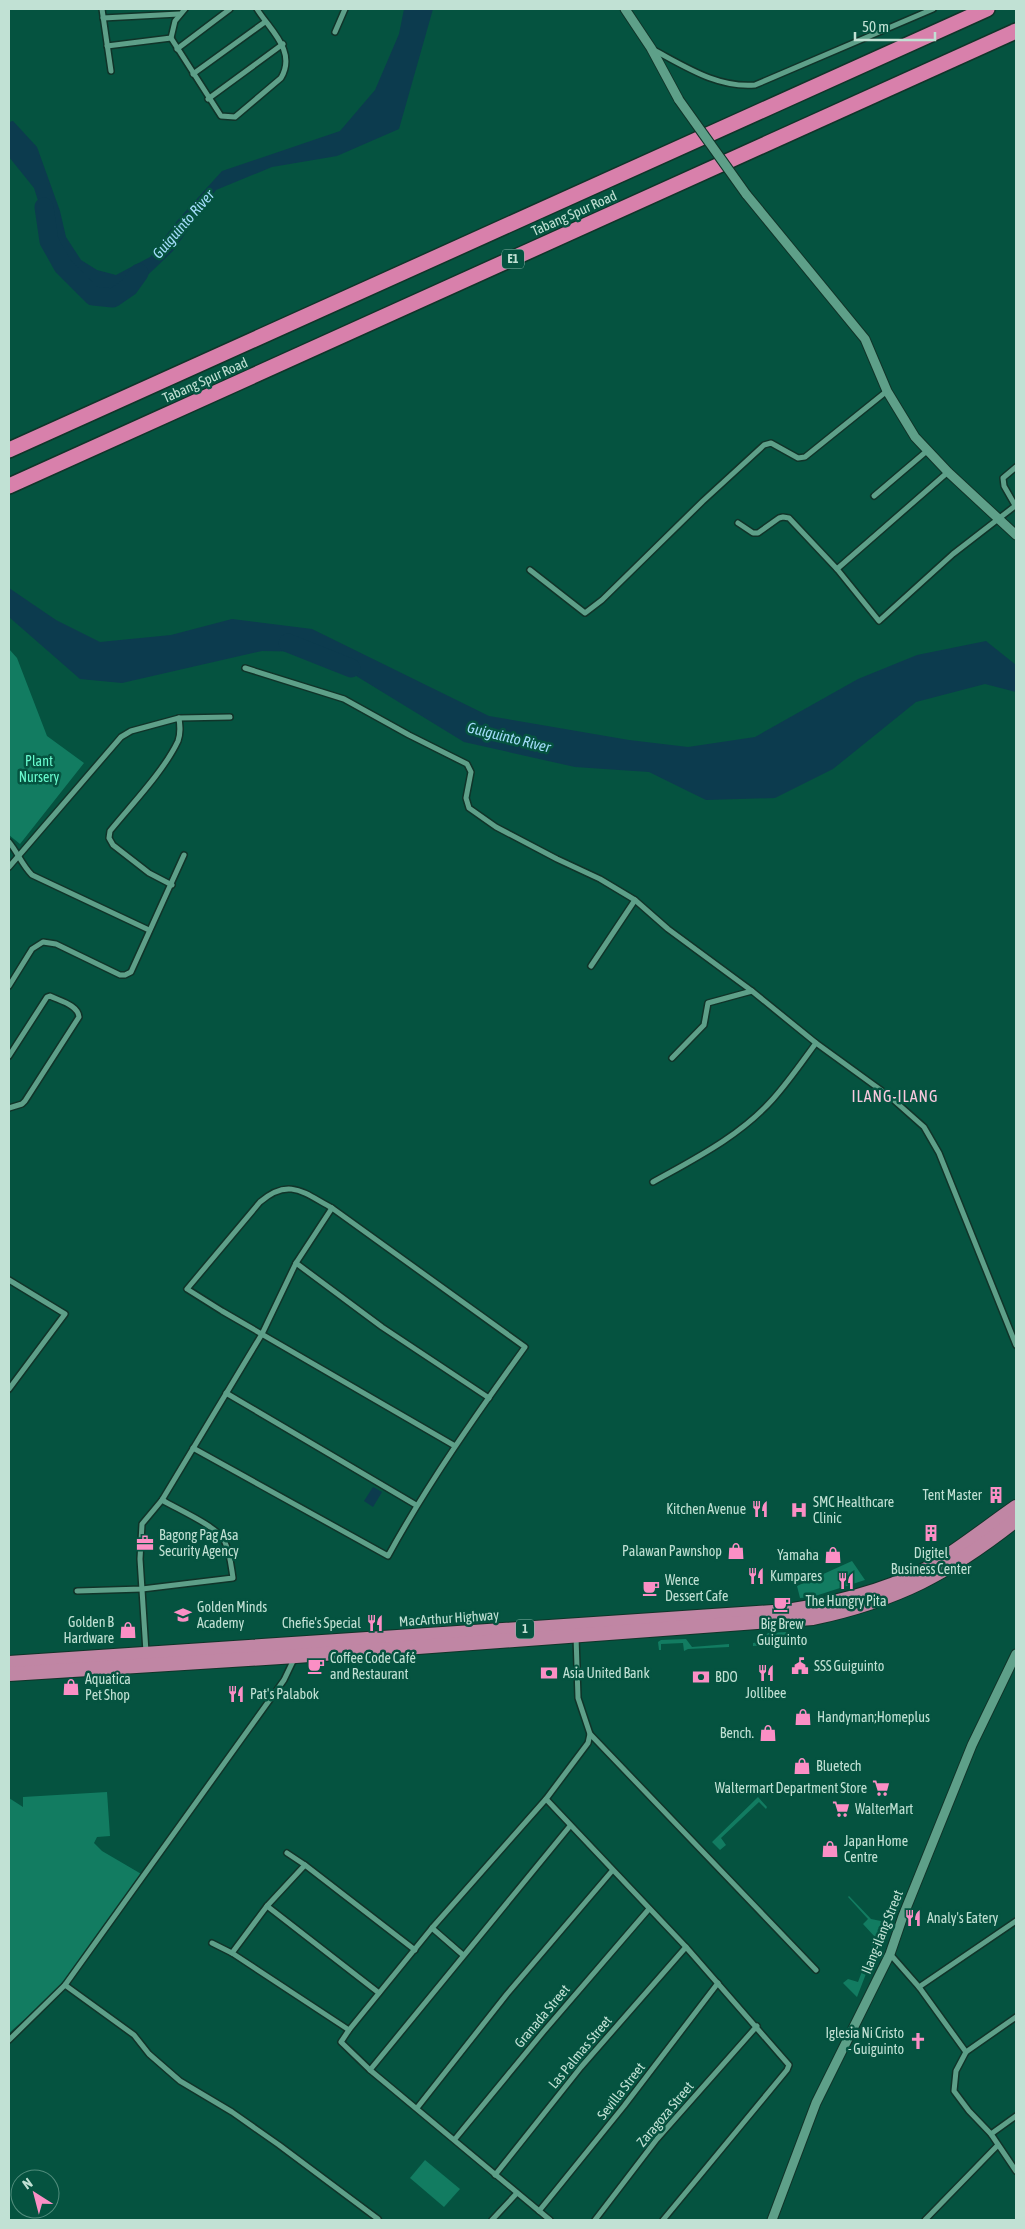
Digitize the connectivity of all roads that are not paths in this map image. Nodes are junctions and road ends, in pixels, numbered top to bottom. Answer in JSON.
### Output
{"nodes":[{"id":1,"x":102,"y":9,"type":"edge"},
{"id":2,"x":185,"y":9,"type":"edge"},
{"id":3,"x":230,"y":9,"type":"edge"},
{"id":4,"x":257,"y":9,"type":"edge"},
{"id":5,"x":345,"y":9,"type":"edge"},
{"id":6,"x":626,"y":9,"type":"edge"},
{"id":7,"x":933,"y":9,"type":"edge"},
{"id":8,"x":987,"y":9,"type":"edge"},
{"id":9,"x":923,"y":11,"type":"edge"},
{"id":10,"x":179,"y":14,"type":"junction"},
{"id":11,"x":103,"y":18,"type":"junction"},
{"id":12,"x":265,"y":22,"type":"junction"},
{"id":13,"x":1016,"y":30,"type":"edge"},
{"id":14,"x":335,"y":32,"type":"dead end"},
{"id":15,"x":171,"y":38,"type":"junction"},
{"id":16,"x":283,"y":44,"type":"junction"},
{"id":17,"x":107,"y":46,"type":"junction"},
{"id":18,"x":651,"y":48,"type":"junction"},
{"id":19,"x":177,"y":49,"type":"junction"},
{"id":20,"x":111,"y":71,"type":"dead end"},
{"id":21,"x":193,"y":74,"type":"junction"},
{"id":22,"x":208,"y":99,"type":"junction"},
{"id":23,"x":887,"y":392,"type":"junction"},
{"id":24,"x":9,"y":450,"type":"edge"},
{"id":25,"x":928,"y":450,"type":"junction"},
{"id":26,"x":1016,"y":467,"type":"edge"},
{"id":27,"x":948,"y":472,"type":"junction"},
{"id":28,"x":9,"y":486,"type":"edge"},
{"id":29,"x":874,"y":496,"type":"dead end"},
{"id":30,"x":1016,"y":506,"type":"edge"},
{"id":31,"x":998,"y":518,"type":"junction"},
{"id":32,"x":738,"y":523,"type":"dead end"},
{"id":33,"x":1016,"y":535,"type":"edge"},
{"id":34,"x":530,"y":570,"type":"dead end"},
{"id":35,"x":837,"y":570,"type":"junction"},
{"id":36,"x":245,"y":668,"type":"dead end"},
{"id":37,"x":230,"y":717,"type":"dead end"},
{"id":38,"x":179,"y":718,"type":"junction"},
{"id":39,"x":9,"y":842,"type":"edge"},
{"id":40,"x":19,"y":854,"type":"junction"},
{"id":41,"x":184,"y":855,"type":"dead end"},
{"id":42,"x":9,"y":867,"type":"edge"},
{"id":43,"x":172,"y":885,"type":"junction"},
{"id":44,"x":635,"y":900,"type":"junction"},
{"id":45,"x":149,"y":930,"type":"junction"},
{"id":46,"x":591,"y":966,"type":"dead end"},
{"id":47,"x":9,"y":986,"type":"edge"},
{"id":48,"x":752,"y":991,"type":"junction"},
{"id":49,"x":816,"y":1043,"type":"junction"},
{"id":50,"x":9,"y":1056,"type":"edge"},
{"id":51,"x":672,"y":1058,"type":"dead end"},
{"id":52,"x":9,"y":1108,"type":"edge"},
{"id":53,"x":652,"y":1182,"type":"dead end"},
{"id":54,"x":332,"y":1208,"type":"junction"},
{"id":55,"x":296,"y":1263,"type":"junction"},
{"id":56,"x":9,"y":1280,"type":"edge"},
{"id":57,"x":262,"y":1334,"type":"junction"},
{"id":58,"x":1016,"y":1345,"type":"edge"},
{"id":59,"x":9,"y":1389,"type":"edge"},
{"id":60,"x":226,"y":1393,"type":"junction"},
{"id":61,"x":489,"y":1398,"type":"junction"},
{"id":62,"x":455,"y":1446,"type":"junction"},
{"id":63,"x":193,"y":1448,"type":"junction"},
{"id":64,"x":162,"y":1500,"type":"junction"},
{"id":65,"x":416,"y":1505,"type":"junction"},
{"id":66,"x":1016,"y":1507,"type":"edge"},
{"id":67,"x":1016,"y":1520,"type":"edge"},
{"id":68,"x":142,"y":1589,"type":"junction"},
{"id":69,"x":77,"y":1591,"type":"dead end"},
{"id":70,"x":576,"y":1631,"type":"junction"},
{"id":71,"x":295,"y":1650,"type":"junction"},
{"id":72,"x":1016,"y":1654,"type":"edge"},
{"id":73,"x":146,"y":1660,"type":"junction"},
{"id":74,"x":9,"y":1664,"type":"edge"},
{"id":75,"x":9,"y":1674,"type":"edge"},
{"id":76,"x":590,"y":1734,"type":"junction"},
{"id":77,"x":546,"y":1799,"type":"junction"},
{"id":78,"x":570,"y":1826,"type":"junction"},
{"id":79,"x":287,"y":1854,"type":"dead end"},
{"id":80,"x":304,"y":1864,"type":"junction"},
{"id":81,"x":612,"y":1871,"type":"junction"},
{"id":82,"x":267,"y":1906,"type":"junction"},
{"id":83,"x":649,"y":1909,"type":"junction"},
{"id":84,"x":1016,"y":1921,"type":"edge"},
{"id":85,"x":432,"y":1928,"type":"junction"},
{"id":86,"x":212,"y":1943,"type":"dead end"},
{"id":87,"x":686,"y":1948,"type":"junction"},
{"id":88,"x":415,"y":1950,"type":"junction"},
{"id":89,"x":232,"y":1953,"type":"junction"},
{"id":90,"x":890,"y":1954,"type":"junction"},
{"id":91,"x":463,"y":1955,"type":"junction"},
{"id":92,"x":816,"y":1970,"type":"dead end"},
{"id":93,"x":718,"y":1982,"type":"junction"},
{"id":94,"x":65,"y":1985,"type":"junction"},
{"id":95,"x":919,"y":1987,"type":"junction"},
{"id":96,"x":379,"y":1994,"type":"junction"},
{"id":97,"x":1016,"y":2017,"type":"edge"},
{"id":98,"x":756,"y":2026,"type":"junction"},
{"id":99,"x":348,"y":2030,"type":"junction"},
{"id":100,"x":9,"y":2040,"type":"edge"},
{"id":101,"x":966,"y":2052,"type":"junction"},
{"id":102,"x":370,"y":2070,"type":"junction"},
{"id":103,"x":417,"y":2108,"type":"junction"},
{"id":104,"x":1016,"y":2116,"type":"edge"},
{"id":105,"x":990,"y":2134,"type":"junction"},
{"id":106,"x":455,"y":2139,"type":"junction"},
{"id":107,"x":997,"y":2146,"type":"junction"},
{"id":108,"x":1016,"y":2170,"type":"edge"},
{"id":109,"x":495,"y":2174,"type":"junction"},
{"id":110,"x":517,"y":2193,"type":"junction"},
{"id":111,"x":539,"y":2211,"type":"junction"},
{"id":112,"x":378,"y":2219,"type":"edge"},
{"id":113,"x":492,"y":2220,"type":"edge"},
{"id":114,"x":550,"y":2220,"type":"edge"},
{"id":115,"x":596,"y":2220,"type":"edge"},
{"id":116,"x":663,"y":2220,"type":"edge"},
{"id":117,"x":772,"y":2220,"type":"edge"},
{"id":118,"x":925,"y":2220,"type":"edge"}],
"edges":[{"from":1,"to":11,"type":"street"},
{"from":2,"to":10,"type":"street"},
{"from":3,"to":19,"type":"street"},
{"from":4,"to":12,"type":"street"},
{"from":5,"to":14,"type":"street"},
{"from":6,"to":18,"type":"street"},
{"from":7,"to":9,"type":"street"},
{"from":8,"to":24,"type":"highway","name":"Tabang Spur Road","number":"E1"},
{"from":9,"to":18,"type":"street"},
{"from":10,"to":11,"type":"street"},
{"from":10,"to":15,"type":"street"},
{"from":11,"to":17,"type":"street"},
{"from":12,"to":16,"type":"street"},
{"from":12,"to":21,"type":"street"},
{"from":13,"to":28,"type":"highway","name":"Tabang Spur Road","number":"E1"},
{"from":15,"to":17,"type":"street"},
{"from":15,"to":19,"type":"street"},
{"from":16,"to":22,"type":"street"},
{"from":16,"to":22,"type":"street"},
{"from":17,"to":20,"type":"street"},
{"from":18,"to":23,"type":"street","bridge":true},
{"from":19,"to":21,"type":"street"},
{"from":21,"to":22,"type":"street"},
{"from":23,"to":25,"type":"street"},
{"from":23,"to":34,"type":"street"},
{"from":25,"to":27,"type":"street"},
{"from":25,"to":29,"type":"street"},
{"from":26,"to":30,"type":"street"},
{"from":27,"to":31,"type":"street"},
{"from":27,"to":35,"type":"street"},
{"from":30,"to":31,"type":"street"},
{"from":31,"to":33,"type":"street"},
{"from":31,"to":35,"type":"street"},
{"from":32,"to":35,"type":"street"},
{"from":36,"to":44,"type":"street"},
{"from":37,"to":38,"type":"street"},
{"from":38,"to":40,"type":"street"},
{"from":38,"to":43,"type":"street"},
{"from":39,"to":40,"type":"street"},
{"from":40,"to":42,"type":"street"},
{"from":40,"to":45,"type":"street"},
{"from":41,"to":43,"type":"street"},
{"from":43,"to":45,"type":"street"},
{"from":44,"to":46,"type":"street"},
{"from":44,"to":48,"type":"street"},
{"from":45,"to":47,"type":"street"},
{"from":48,"to":49,"type":"street"},
{"from":48,"to":51,"type":"street"},
{"from":49,"to":53,"type":"street"},
{"from":49,"to":58,"type":"street"},
{"from":50,"to":52,"type":"street"},
{"from":54,"to":55,"type":"street"},
{"from":54,"to":57,"type":"street"},
{"from":54,"to":61,"type":"street"},
{"from":55,"to":57,"type":"street"},
{"from":55,"to":61,"type":"street"},
{"from":56,"to":59,"type":"street"},
{"from":57,"to":60,"type":"street"},
{"from":57,"to":62,"type":"street"},
{"from":60,"to":63,"type":"street"},
{"from":60,"to":65,"type":"street"},
{"from":61,"to":62,"type":"street"},
{"from":62,"to":65,"type":"street"},
{"from":63,"to":64,"type":"street"},
{"from":63,"to":65,"type":"street"},
{"from":64,"to":68,"type":"street"},
{"from":64,"to":68,"type":"street"},
{"from":66,"to":70,"type":"highway","name":"MacArthur Highway","number":"1"},
{"from":67,"to":70,"type":"highway","name":"MacArthur Highway","number":"1"},
{"from":68,"to":69,"type":"street"},
{"from":68,"to":73,"type":"street"},
{"from":70,"to":71,"type":"highway","name":"MacArthur Highway","number":"1"},
{"from":70,"to":76,"type":"street"},
{"from":71,"to":73,"type":"highway","name":"MacArthur Highway","number":"1"},
{"from":71,"to":94,"type":"street"},
{"from":72,"to":90,"type":"street","name":"Ilang-ilang Street"},
{"from":73,"to":74,"type":"highway","name":"MacArthur Highway","number":"1"},
{"from":73,"to":75,"type":"highway","name":"MacArthur Highway","number":"1"},
{"from":76,"to":77,"type":"street"},
{"from":76,"to":92,"type":"street"},
{"from":77,"to":78,"type":"street"},
{"from":77,"to":85,"type":"street"},
{"from":78,"to":81,"type":"street"},
{"from":78,"to":91,"type":"street"},
{"from":79,"to":80,"type":"street"},
{"from":80,"to":82,"type":"street"},
{"from":80,"to":88,"type":"street"},
{"from":81,"to":83,"type":"street"},
{"from":81,"to":103,"type":"street"},
{"from":82,"to":89,"type":"street"},
{"from":82,"to":96,"type":"street"},
{"from":83,"to":87,"type":"street"},
{"from":83,"to":106,"type":"street","name":"Granada Street"},
{"from":84,"to":95,"type":"street"},
{"from":85,"to":88,"type":"street"},
{"from":85,"to":91,"type":"street"},
{"from":86,"to":89,"type":"street"},
{"from":87,"to":93,"type":"street"},
{"from":87,"to":109,"type":"street","name":"Las Palmas Street"},
{"from":88,"to":96,"type":"street"},
{"from":89,"to":99,"type":"street"},
{"from":90,"to":95,"type":"street"},
{"from":90,"to":117,"type":"street","name":"Ilang-ilang Street"},
{"from":91,"to":102,"type":"street"},
{"from":93,"to":98,"type":"street"},
{"from":93,"to":111,"type":"street","name":"Sevilla Street"},
{"from":94,"to":100,"type":"street"},
{"from":94,"to":112,"type":"street"},
{"from":95,"to":101,"type":"street"},
{"from":96,"to":99,"type":"street"},
{"from":97,"to":101,"type":"street"},
{"from":98,"to":115,"type":"street","name":"Zaragoza Street"},
{"from":98,"to":116,"type":"street"},
{"from":99,"to":102,"type":"street"},
{"from":101,"to":105,"type":"street"},
{"from":102,"to":103,"type":"street"},
{"from":103,"to":106,"type":"street"},
{"from":104,"to":105,"type":"street"},
{"from":105,"to":107,"type":"street"},
{"from":106,"to":109,"type":"street"},
{"from":107,"to":108,"type":"street"},
{"from":107,"to":118,"type":"street"},
{"from":109,"to":110,"type":"street"},
{"from":110,"to":111,"type":"street"},
{"from":110,"to":113,"type":"street"},
{"from":111,"to":114,"type":"street"}]}
